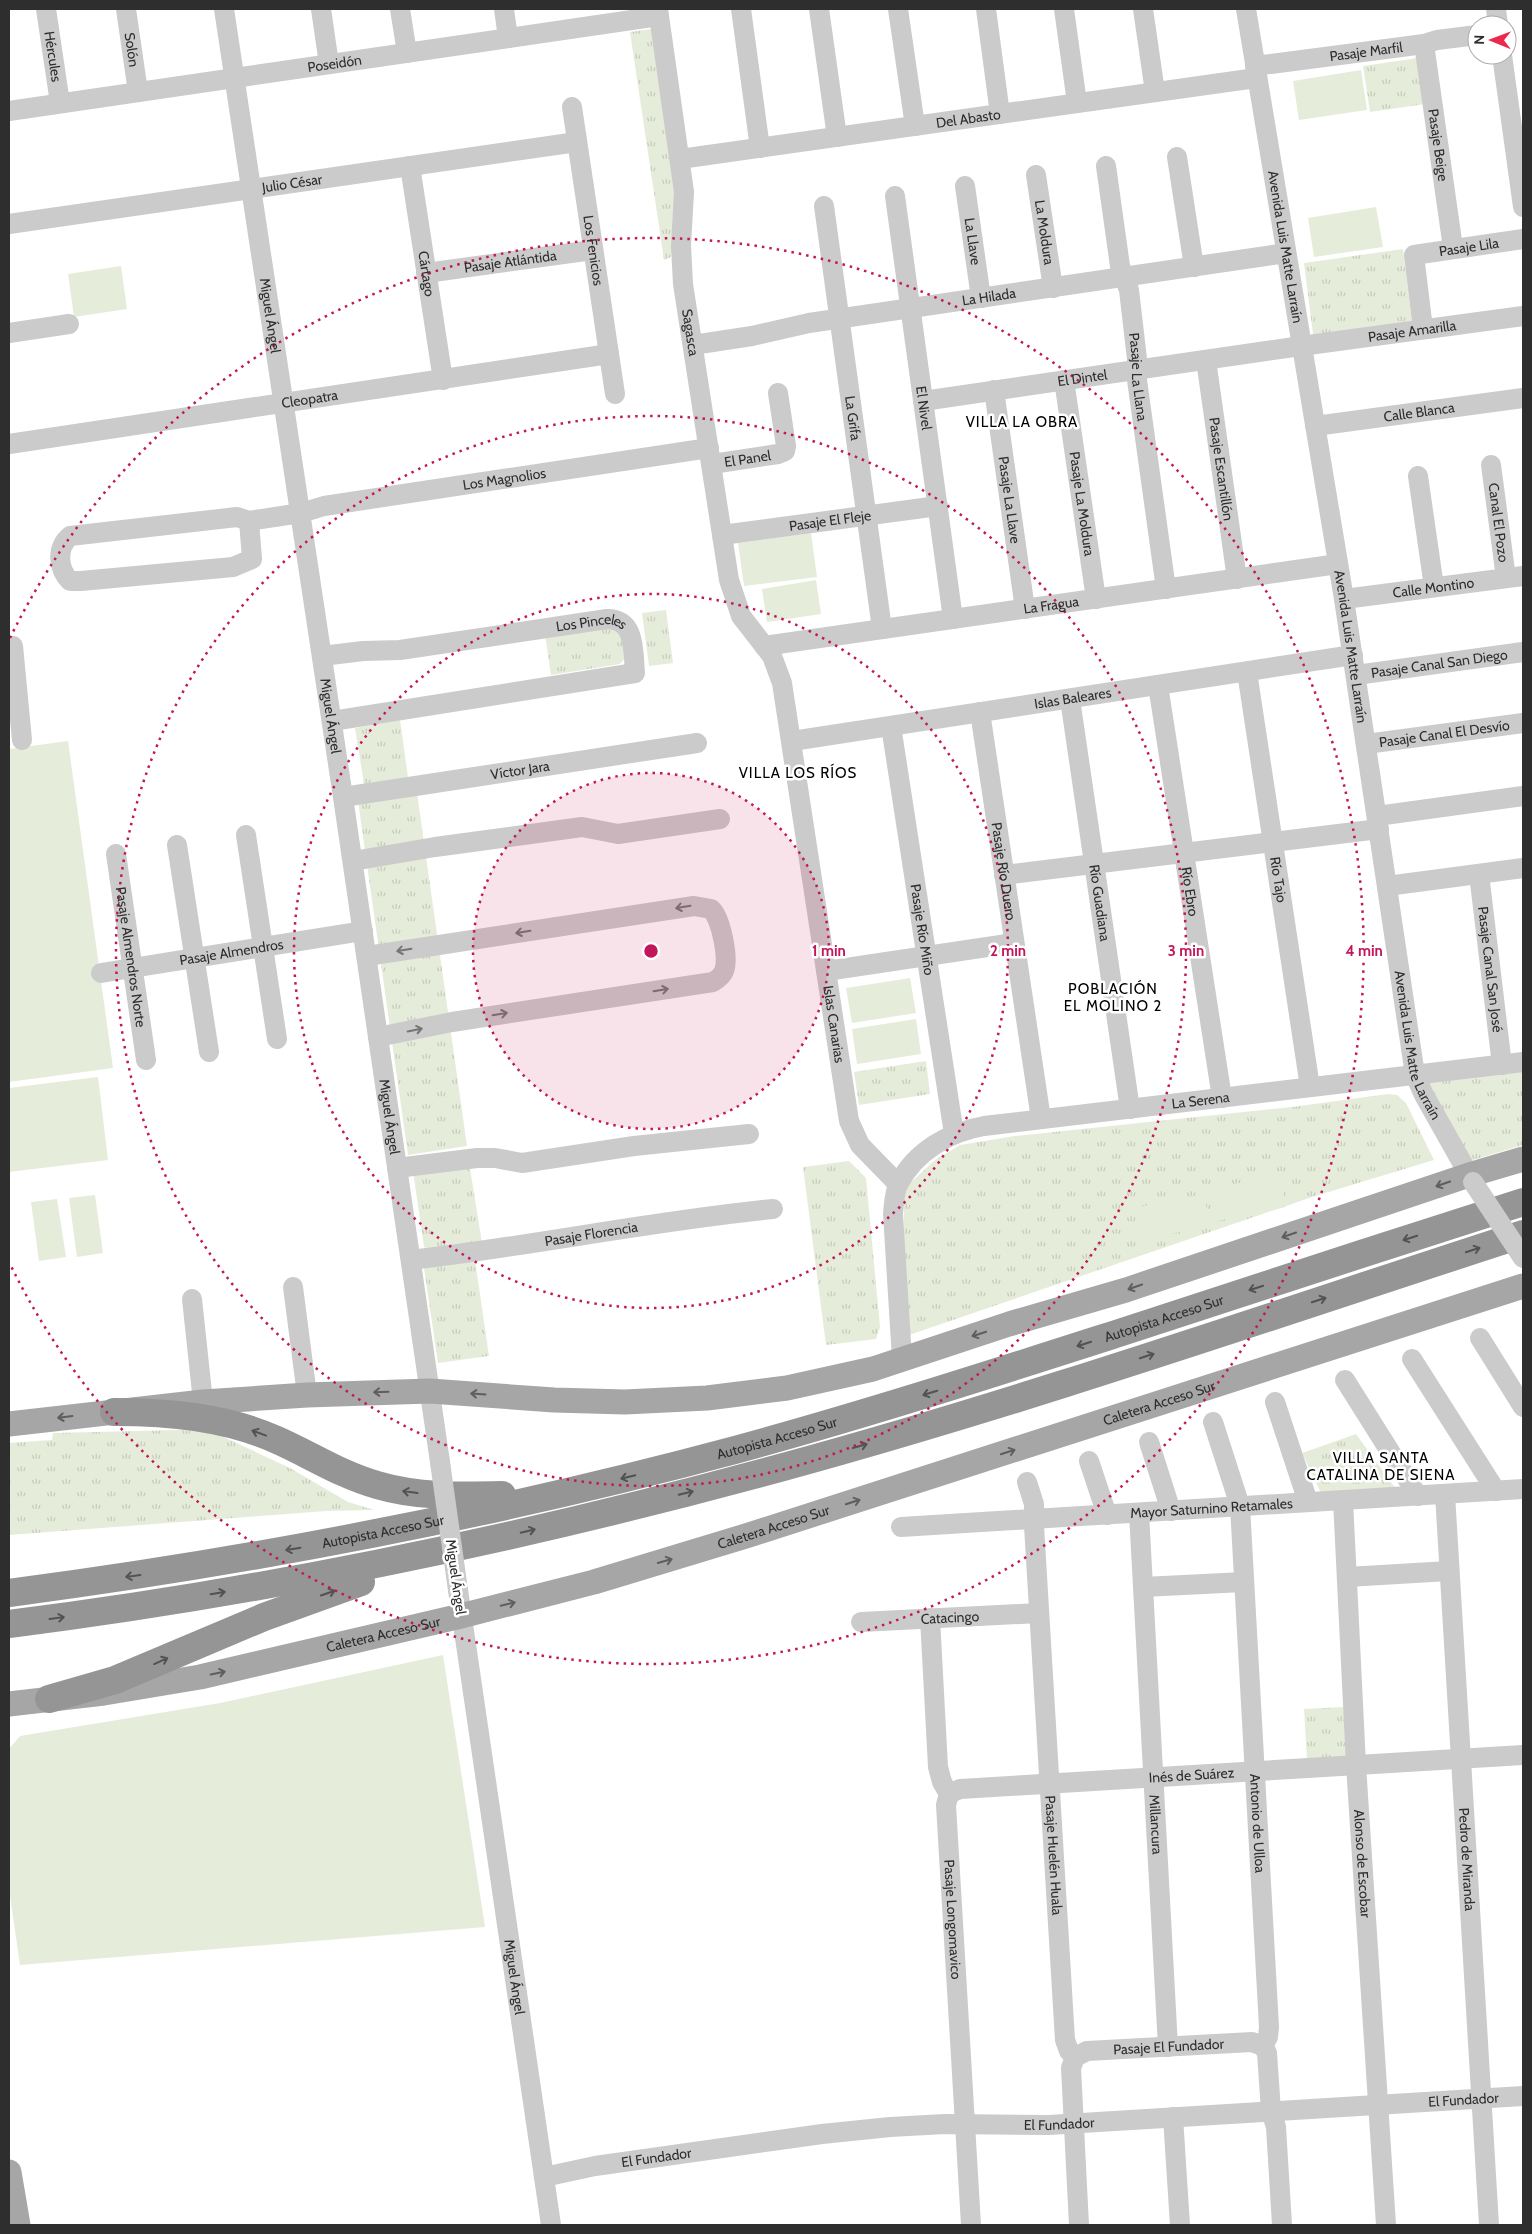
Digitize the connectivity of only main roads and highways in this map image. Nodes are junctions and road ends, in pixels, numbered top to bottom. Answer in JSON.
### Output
{"nodes":[{"id":1,"x":1523,"y":1159,"type":"edge"},
{"id":2,"x":1523,"y":1202,"type":"edge"},
{"id":3,"x":1523,"y":1234,"type":"edge"},
{"id":4,"x":1523,"y":1286,"type":"edge"},
{"id":5,"x":114,"y":1412,"type":"junction"},
{"id":6,"x":9,"y":1424,"type":"edge"},
{"id":7,"x":580,"y":1488,"type":"junction"},
{"id":8,"x":480,"y":1542,"type":"junction"},
{"id":9,"x":9,"y":1593,"type":"edge"},
{"id":10,"x":9,"y":1624,"type":"edge"},
{"id":11,"x":49,"y":1699,"type":"junction"},
{"id":12,"x":9,"y":1704,"type":"edge"},
{"id":13,"x":9,"y":2172,"type":"edge"},
{"id":14,"x":18,"y":2225,"type":"edge"}],
"edges":[{"from":1,"to":5,"type":"main road","one_way":true},
{"from":2,"to":7,"type":"highway","name":"Autopista Acceso Sur","one_way":true},
{"from":8,"to":3,"type":"highway","one_way":true},
{"from":11,"to":4,"type":"main road","name":"Caletera Acceso Sur","one_way":true},
{"from":5,"to":6,"type":"main road","one_way":true},
{"from":7,"to":5,"type":"highway","one_way":true},
{"from":7,"to":9,"type":"highway","name":"Autopista Acceso Sur","one_way":true},
{"from":10,"to":8,"type":"highway","one_way":true},
{"from":11,"to":8,"type":"highway","one_way":true},
{"from":11,"to":12,"type":"main road","name":"Caletera Acceso Sur"},
{"from":13,"to":14,"type":"main road"}]}
